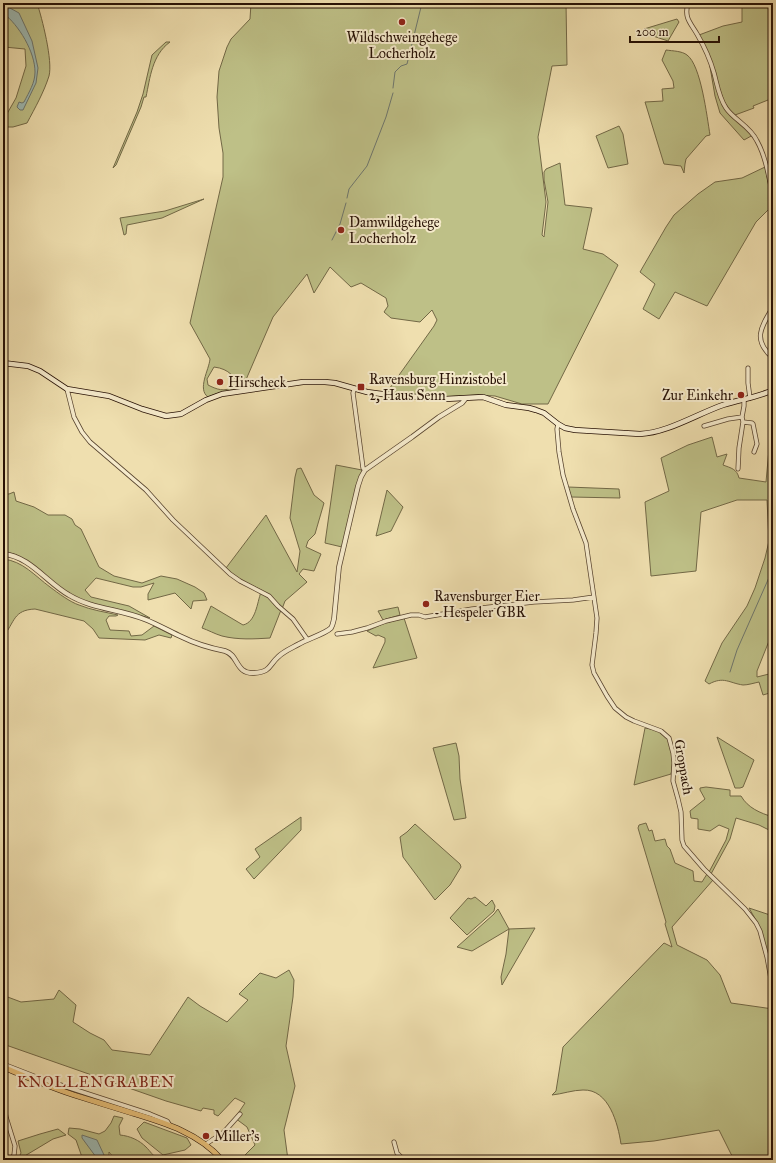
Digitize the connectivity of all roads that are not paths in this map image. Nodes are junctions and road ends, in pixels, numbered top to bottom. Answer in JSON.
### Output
{"nodes":[{"id":1,"x":688,"y":3,"type":"edge"},
{"id":2,"x":773,"y":196,"type":"edge"},
{"id":3,"x":773,"y":307,"type":"edge"},
{"id":4,"x":773,"y":358,"type":"edge"},
{"id":5,"x":3,"y":363,"type":"edge"},
{"id":6,"x":748,"y":368,"type":"dead end"},
{"id":7,"x":67,"y":389,"type":"junction"},
{"id":8,"x":354,"y":390,"type":"junction"},
{"id":9,"x":773,"y":390,"type":"edge"},
{"id":10,"x":466,"y":398,"type":"junction"},
{"id":11,"x":750,"y":398,"type":"junction"},
{"id":12,"x":744,"y":400,"type":"junction"},
{"id":13,"x":742,"y":417,"type":"junction"},
{"id":14,"x":743,"y":422,"type":"junction"},
{"id":15,"x":558,"y":424,"type":"junction"},
{"id":16,"x":704,"y":426,"type":"dead end"},
{"id":17,"x":754,"y":452,"type":"dead end"},
{"id":18,"x":738,"y":468,"type":"dead end"},
{"id":19,"x":365,"y":470,"type":"junction"},
{"id":20,"x":3,"y":554,"type":"edge"},
{"id":21,"x":594,"y":597,"type":"junction"},
{"id":22,"x":336,"y":634,"type":"dead end"},
{"id":23,"x":307,"y":639,"type":"junction"},
{"id":24,"x":773,"y":990,"type":"edge"},
{"id":25,"x":3,"y":1064,"type":"edge"},
{"id":26,"x":3,"y":1067,"type":"edge"},
{"id":27,"x":3,"y":1100,"type":"edge"},
{"id":28,"x":240,"y":1114,"type":"dead end"},
{"id":29,"x":169,"y":1124,"type":"junction"},
{"id":30,"x":394,"y":1142,"type":"dead end"},
{"id":31,"x":207,"y":1144,"type":"junction"},
{"id":32,"x":8,"y":1160,"type":"edge"},
{"id":33,"x":222,"y":1160,"type":"edge"},
{"id":34,"x":400,"y":1160,"type":"edge"}],
"edges":[{"from":1,"to":2,"type":"street"},
{"from":3,"to":4,"type":"street"},
{"from":5,"to":7,"type":"main road"},
{"from":6,"to":11,"type":"street"},
{"from":7,"to":8,"type":"main road"},
{"from":7,"to":23,"type":"street"},
{"from":8,"to":10,"type":"main road"},
{"from":8,"to":19,"type":"street"},
{"from":9,"to":11,"type":"main road"},
{"from":10,"to":15,"type":"main road"},
{"from":10,"to":19,"type":"street"},
{"from":11,"to":12,"type":"main road"},
{"from":12,"to":13,"type":"street"},
{"from":12,"to":15,"type":"main road"},
{"from":13,"to":14,"type":"street"},
{"from":13,"to":16,"type":"street"},
{"from":14,"to":17,"type":"street"},
{"from":14,"to":18,"type":"street"},
{"from":15,"to":21,"type":"street","name":"Groppach"},
{"from":19,"to":23,"type":"street"},
{"from":20,"to":23,"type":"street"},
{"from":21,"to":22,"type":"street"},
{"from":21,"to":24,"type":"street","name":"Groppach"},
{"from":25,"to":29,"type":"street"},
{"from":26,"to":29,"type":"main road"},
{"from":27,"to":32,"type":"street"},
{"from":28,"to":31,"type":"street"},
{"from":29,"to":31,"type":"main road"},
{"from":30,"to":34,"type":"street"},
{"from":31,"to":33,"type":"main road"}]}
